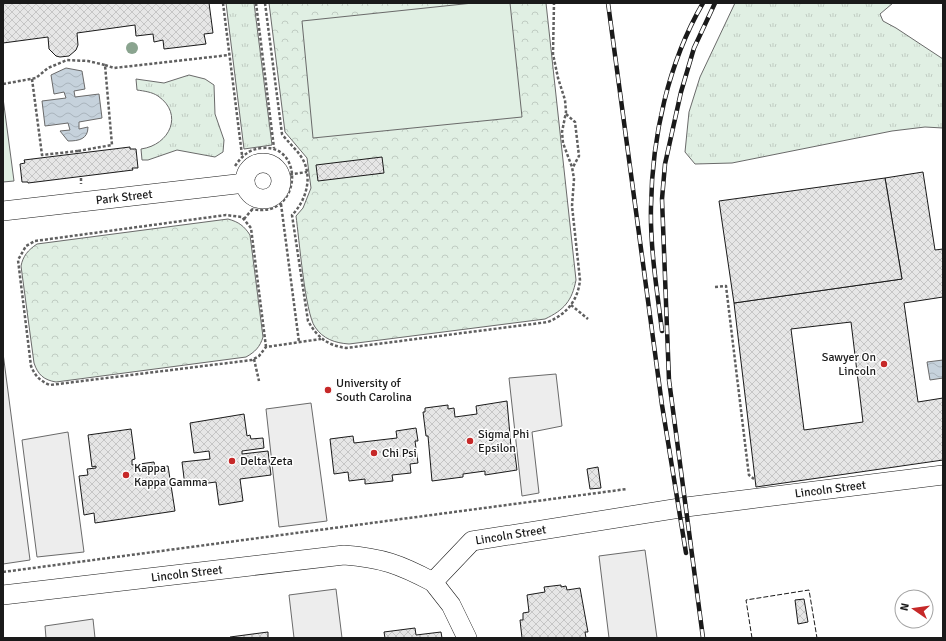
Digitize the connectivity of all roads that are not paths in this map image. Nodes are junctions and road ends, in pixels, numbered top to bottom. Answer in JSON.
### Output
{"nodes":[{"id":1,"x":245,"y":183,"type":"junction"},
{"id":2,"x":3,"y":211,"type":"edge"},
{"id":3,"x":943,"y":475,"type":"edge"},
{"id":4,"x":433,"y":582,"type":"junction"},
{"id":5,"x":3,"y":595,"type":"edge"},
{"id":6,"x":467,"y":638,"type":"edge"}],
"edges":[{"from":1,"to":1,"type":"street"},
{"from":1,"to":2,"type":"street","name":"Park Street"},
{"from":3,"to":4,"type":"street","name":"Lincoln Street"},
{"from":4,"to":5,"type":"street","name":"Lincoln Street"},
{"from":4,"to":6,"type":"street"}]}
